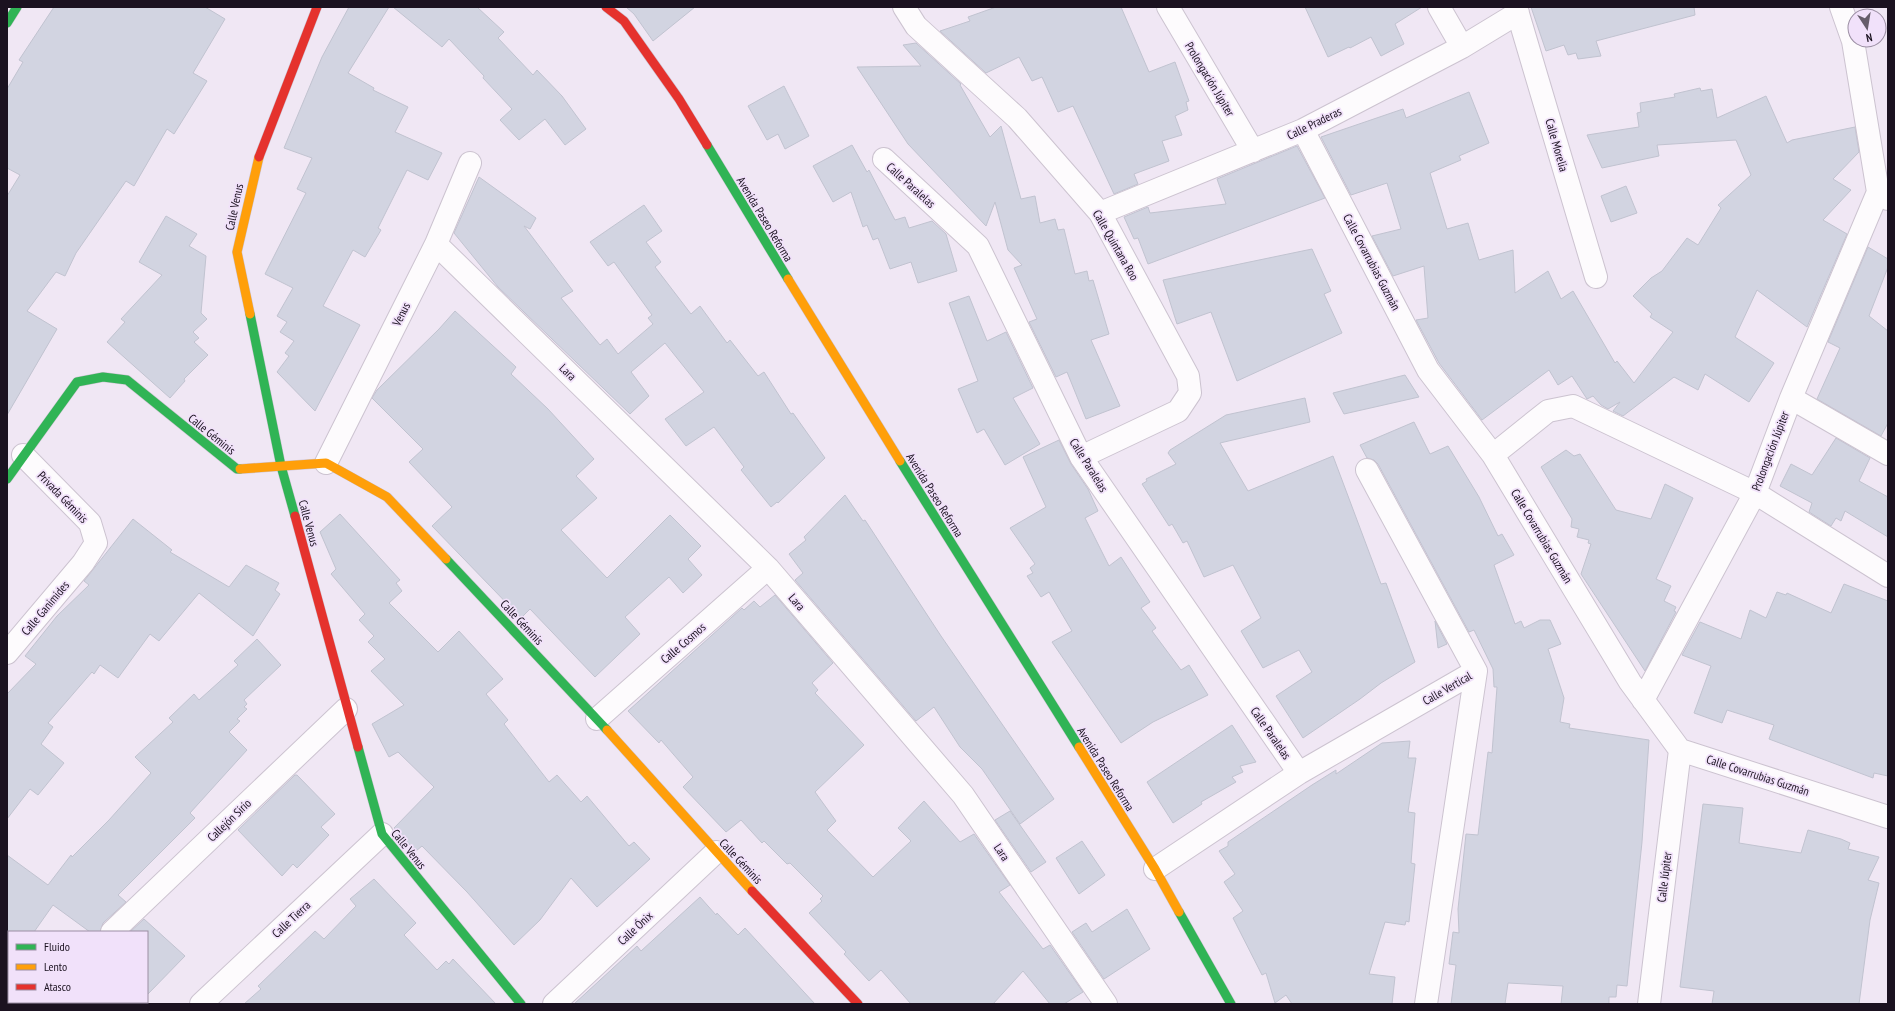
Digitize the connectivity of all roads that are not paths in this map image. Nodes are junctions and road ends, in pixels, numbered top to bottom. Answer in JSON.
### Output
{"nodes":[{"id":1,"x":17,"y":7,"type":"edge"},
{"id":2,"x":317,"y":7,"type":"edge"},
{"id":3,"x":606,"y":7,"type":"edge"},
{"id":4,"x":904,"y":7,"type":"edge"},
{"id":5,"x":1168,"y":7,"type":"edge"},
{"id":6,"x":1439,"y":7,"type":"edge"},
{"id":7,"x":1841,"y":7,"type":"edge"},
{"id":8,"x":1517,"y":10,"type":"edge"},
{"id":9,"x":915,"y":16,"type":"edge"},
{"id":10,"x":7,"y":23,"type":"edge"},
{"id":11,"x":1462,"y":47,"type":"junction"},
{"id":12,"x":1303,"y":130,"type":"junction"},
{"id":13,"x":1253,"y":151,"type":"junction"},
{"id":14,"x":884,"y":160,"type":"dead end"},
{"id":15,"x":470,"y":163,"type":"dead end"},
{"id":16,"x":1883,"y":196,"type":"edge"},
{"id":17,"x":1100,"y":213,"type":"junction"},
{"id":18,"x":436,"y":244,"type":"junction"},
{"id":19,"x":1596,"y":277,"type":"dead end"},
{"id":20,"x":1790,"y":398,"type":"junction"},
{"id":21,"x":1888,"y":454,"type":"edge"},
{"id":22,"x":23,"y":455,"type":"junction"},
{"id":23,"x":1493,"y":455,"type":"junction"},
{"id":24,"x":1081,"y":457,"type":"junction"},
{"id":25,"x":326,"y":463,"type":"junction"},
{"id":26,"x":281,"y":466,"type":"junction"},
{"id":27,"x":1367,"y":470,"type":"dead end"},
{"id":28,"x":7,"y":479,"type":"edge"},
{"id":29,"x":1755,"y":493,"type":"junction"},
{"id":30,"x":83,"y":563,"type":"joint"},
{"id":31,"x":768,"y":568,"type":"junction"},
{"id":32,"x":1888,"y":576,"type":"edge"},
{"id":33,"x":7,"y":653,"type":"edge"},
{"id":34,"x":1476,"y":671,"type":"junction"},
{"id":35,"x":1643,"y":700,"type":"junction"},
{"id":36,"x":346,"y":709,"type":"junction"},
{"id":37,"x":597,"y":719,"type":"junction"},
{"id":38,"x":1680,"y":750,"type":"junction"},
{"id":39,"x":1299,"y":774,"type":"junction"},
{"id":40,"x":1888,"y":817,"type":"edge"},
{"id":41,"x":382,"y":834,"type":"junction"},
{"id":42,"x":716,"y":852,"type":"junction"},
{"id":43,"x":1155,"y":870,"type":"junction"},
{"id":44,"x":113,"y":931,"type":"edge"},
{"id":45,"x":201,"y":1004,"type":"edge"},
{"id":46,"x":521,"y":1004,"type":"edge"},
{"id":47,"x":554,"y":1004,"type":"edge"},
{"id":48,"x":858,"y":1004,"type":"edge"},
{"id":49,"x":1106,"y":1004,"type":"edge"},
{"id":50,"x":1231,"y":1004,"type":"edge"},
{"id":51,"x":1426,"y":1004,"type":"edge"},
{"id":52,"x":1649,"y":1004,"type":"edge"}],
"edges":[{"from":1,"to":10,"type":"street"},
{"from":2,"to":26,"type":"street","name":"Calle Venus"},
{"from":3,"to":43,"type":"street","name":"Avenida Paseo Reforma"},
{"from":4,"to":9,"type":"street","name":"Calle Quintana Roo"},
{"from":5,"to":13,"type":"street","name":"Prolongación Júpiter"},
{"from":6,"to":11,"type":"street"},
{"from":7,"to":16,"type":"street"},
{"from":8,"to":11,"type":"street","name":"Calle Praderas"},
{"from":8,"to":19,"type":"street","name":"Calle Morelia"},
{"from":9,"to":17,"type":"street","name":"Calle Quintana Roo"},
{"from":11,"to":12,"type":"street","name":"Calle Praderas"},
{"from":12,"to":13,"type":"street","name":"Calle Praderas"},
{"from":12,"to":23,"type":"street","name":"Calle Covarrubias Guzmán"},
{"from":13,"to":17,"type":"street","name":"Calle Praderas"},
{"from":14,"to":24,"type":"street","name":"Calle Paralelas"},
{"from":15,"to":18,"type":"street","name":"Venus"},
{"from":16,"to":20,"type":"street","name":"Prolongación Júpiter"},
{"from":17,"to":24,"type":"street","name":"Calle Quintana Roo"},
{"from":18,"to":25,"type":"street","name":"Venus"},
{"from":18,"to":31,"type":"street","name":"Lara"},
{"from":20,"to":21,"type":"street"},
{"from":20,"to":29,"type":"street","name":"Prolongación Júpiter"},
{"from":22,"to":26,"type":"street","name":"Calle Géminis"},
{"from":22,"to":28,"type":"street","name":"Calle Géminis"},
{"from":22,"to":30,"type":"street","name":"Privada Géminis"},
{"from":23,"to":29,"type":"street"},
{"from":23,"to":35,"type":"street","name":"Calle Covarrubias Guzmán"},
{"from":24,"to":39,"type":"street","name":"Calle Paralelas"},
{"from":25,"to":26,"type":"street","name":"Calle Géminis"},
{"from":25,"to":37,"type":"street","name":"Calle Géminis"},
{"from":26,"to":36,"type":"street","name":"Calle Venus"},
{"from":27,"to":34,"type":"street"},
{"from":29,"to":32,"type":"street"},
{"from":29,"to":35,"type":"street","name":"Prolongación Júpiter"},
{"from":30,"to":33,"type":"street","name":"Calle Ganimides"},
{"from":31,"to":37,"type":"street","name":"Calle Cosmos"},
{"from":31,"to":49,"type":"street","name":"Lara"},
{"from":34,"to":39,"type":"street","name":"Calle Vertical"},
{"from":34,"to":51,"type":"street","name":"Calle Vertical"},
{"from":35,"to":38,"type":"street","name":"Calle Covarrubias Guzmán"},
{"from":36,"to":41,"type":"street","name":"Calle Venus"},
{"from":36,"to":44,"type":"street","name":"Callejón Sirio"},
{"from":37,"to":42,"type":"street","name":"Calle Géminis"},
{"from":38,"to":40,"type":"street","name":"Calle Covarrubias Guzmán"},
{"from":38,"to":52,"type":"street","name":"Calle Júpiter"},
{"from":39,"to":43,"type":"street","name":"Calle Vertical"},
{"from":41,"to":45,"type":"street","name":"Calle Tierra"},
{"from":41,"to":46,"type":"street","name":"Calle Venus"},
{"from":42,"to":47,"type":"street","name":"Calle Ónix"},
{"from":42,"to":48,"type":"street","name":"Calle Géminis"},
{"from":43,"to":50,"type":"street","name":"Avenida Paseo Reforma"}]}
